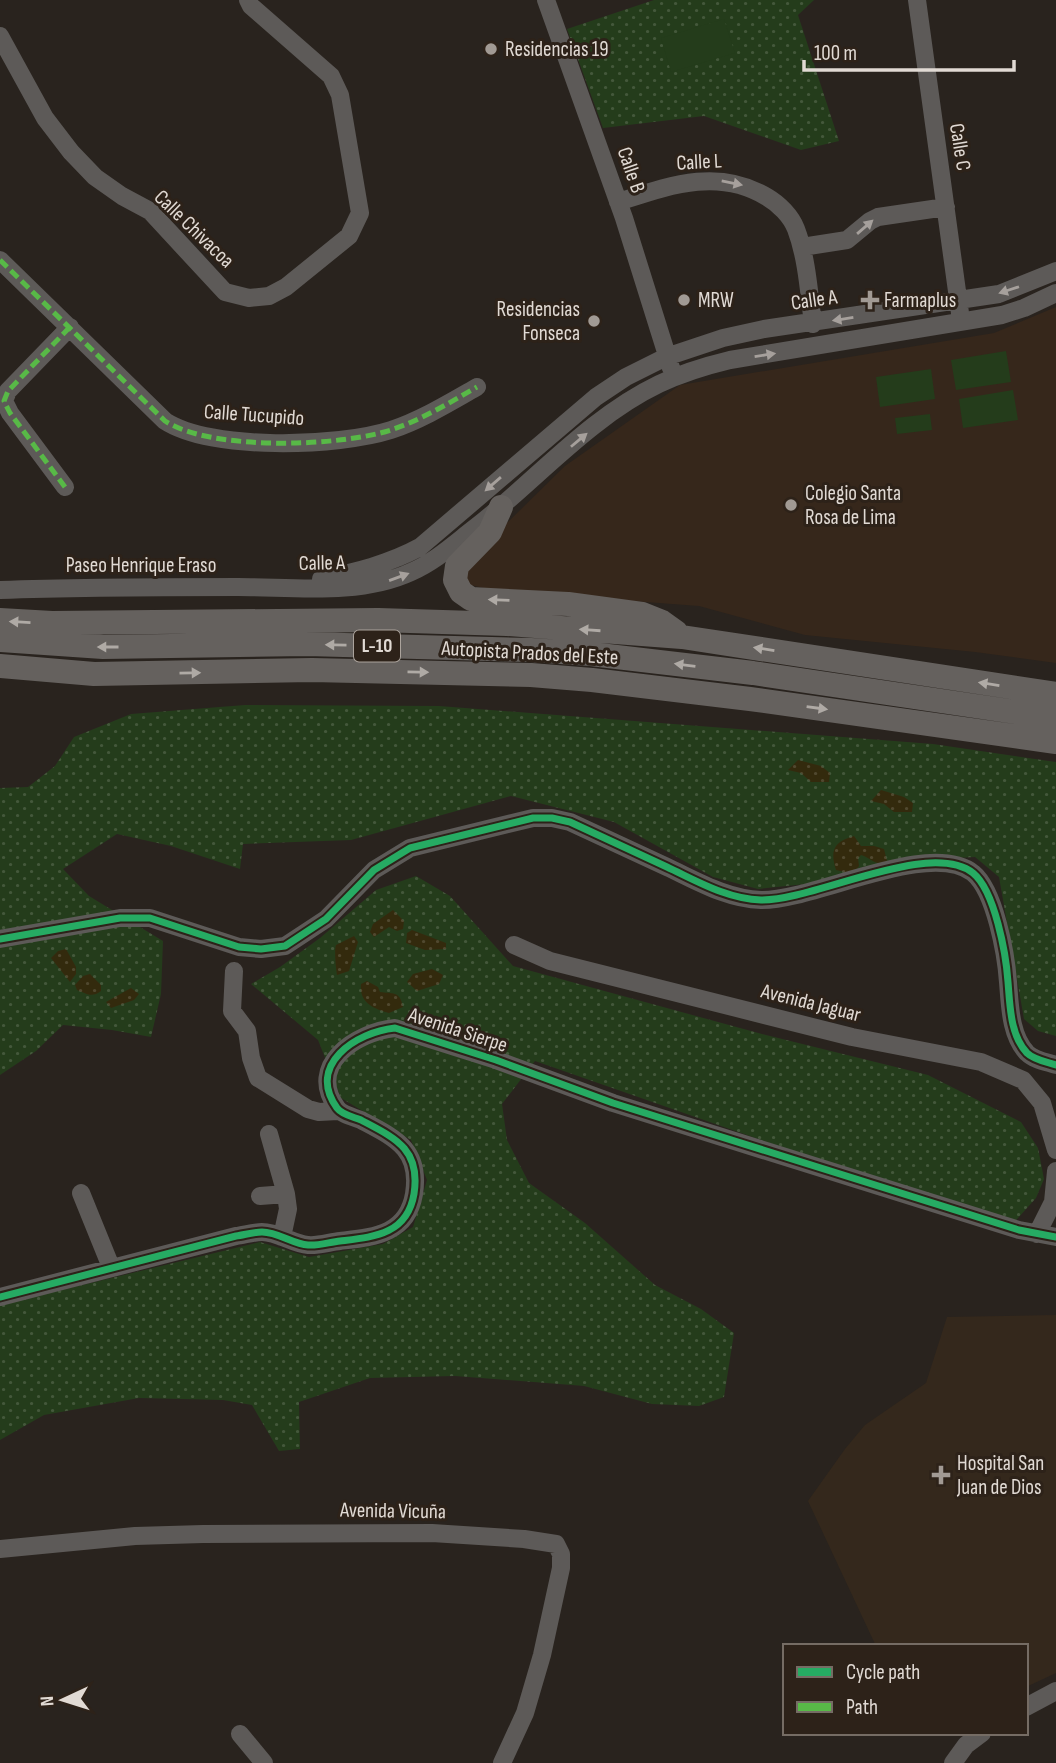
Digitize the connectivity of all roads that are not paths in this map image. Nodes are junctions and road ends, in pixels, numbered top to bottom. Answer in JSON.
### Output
{"nodes":[{"id":1,"x":248,"y":0,"type":"edge"},
{"id":2,"x":546,"y":0,"type":"edge"},
{"id":3,"x":917,"y":0,"type":"edge"},
{"id":4,"x":0,"y":36,"type":"edge"},
{"id":5,"x":618,"y":202,"type":"junction"},
{"id":6,"x":946,"y":207,"type":"junction"},
{"id":7,"x":802,"y":247,"type":"junction"},
{"id":8,"x":0,"y":260,"type":"edge"},
{"id":9,"x":1056,"y":271,"type":"edge"},
{"id":10,"x":1056,"y":293,"type":"edge"},
{"id":11,"x":959,"y":301,"type":"junction"},
{"id":12,"x":961,"y":323,"type":"junction"},
{"id":13,"x":813,"y":324,"type":"junction"},
{"id":14,"x":70,"y":327,"type":"junction"},
{"id":15,"x":666,"y":357,"type":"junction"},
{"id":16,"x":675,"y":377,"type":"junction"},
{"id":17,"x":477,"y":387,"type":"dead end"},
{"id":18,"x":65,"y":487,"type":"dead end"},
{"id":19,"x":501,"y":508,"type":"junction"},
{"id":20,"x":283,"y":587,"type":"junction"},
{"id":21,"x":0,"y":590,"type":"edge"},
{"id":22,"x":0,"y":620,"type":"edge"},
{"id":23,"x":682,"y":637,"type":"junction"},
{"id":24,"x":0,"y":640,"type":"edge"},
{"id":25,"x":0,"y":666,"type":"edge"},
{"id":26,"x":1056,"y":694,"type":"edge"},
{"id":27,"x":1056,"y":718,"type":"edge"},
{"id":28,"x":1056,"y":742,"type":"edge"},
{"id":29,"x":0,"y":939,"type":"edge"},
{"id":30,"x":514,"y":945,"type":"dead end"},
{"id":31,"x":234,"y":971,"type":"dead end"},
{"id":32,"x":1056,"y":1065,"type":"edge"},
{"id":33,"x":338,"y":1111,"type":"junction"},
{"id":34,"x":269,"y":1134,"type":"dead end"},
{"id":35,"x":1056,"y":1150,"type":"edge"},
{"id":36,"x":1056,"y":1171,"type":"edge"},
{"id":37,"x":81,"y":1193,"type":"dead end"},
{"id":38,"x":286,"y":1194,"type":"junction"},
{"id":39,"x":260,"y":1196,"type":"dead end"},
{"id":40,"x":1037,"y":1234,"type":"junction"},
{"id":41,"x":282,"y":1237,"type":"junction"},
{"id":42,"x":1056,"y":1237,"type":"edge"},
{"id":43,"x":111,"y":1267,"type":"junction"},
{"id":44,"x":0,"y":1297,"type":"edge"},
{"id":45,"x":0,"y":1549,"type":"edge"},
{"id":46,"x":1056,"y":1691,"type":"edge"},
{"id":47,"x":1028,"y":1706,"type":"edge"},
{"id":48,"x":240,"y":1734,"type":"dead end"},
{"id":49,"x":979,"y":1735,"type":"edge"},
{"id":50,"x":264,"y":1763,"type":"edge"},
{"id":51,"x":502,"y":1763,"type":"edge"},
{"id":52,"x":953,"y":1763,"type":"edge"}],
"edges":[{"from":1,"to":4,"type":"street","name":"Calle Chivacoa"},
{"from":2,"to":5,"type":"street","name":"Calle B"},
{"from":3,"to":6,"type":"street","name":"Calle C"},
{"from":5,"to":7,"type":"street","name":"Calle L","one_way":true},
{"from":5,"to":15,"type":"street","name":"Calle B"},
{"from":7,"to":6,"type":"street","one_way":true},
{"from":6,"to":11,"type":"street","name":"Calle C"},
{"from":7,"to":13,"type":"street","name":"Calle L"},
{"from":8,"to":14,"type":"street","name":"Calle Tucupido"},
{"from":9,"to":11,"type":"street","name":"Calle A","one_way":true},
{"from":10,"to":12,"type":"street","name":"Calle A"},
{"from":11,"to":12,"type":"street","name":"Calle C"},
{"from":11,"to":13,"type":"street","name":"Calle A","one_way":true},
{"from":16,"to":12,"type":"street","name":"Calle A","one_way":true},
{"from":13,"to":15,"type":"street","name":"Calle A"},
{"from":14,"to":17,"type":"street","name":"Calle Tucupido"},
{"from":14,"to":18,"type":"street"},
{"from":15,"to":16,"type":"street","name":"Calle B"},
{"from":15,"to":20,"type":"street","name":"Calle A","one_way":true},
{"from":19,"to":16,"type":"street","name":"Calle A","one_way":true},
{"from":20,"to":19,"type":"street","name":"Calle A","one_way":true},
{"from":23,"to":19,"type":"highway","one_way":true},
{"from":20,"to":21,"type":"street","name":"Paseo Henrique Eraso"},
{"from":23,"to":22,"type":"highway","one_way":true},
{"from":26,"to":23,"type":"highway","one_way":true},
{"from":27,"to":24,"type":"highway","name":"Autopista Prados del Este","number":"L-10","one_way":true},
{"from":25,"to":28,"type":"highway","name":"Autopista Prados del Este","number":"L-10","one_way":true},
{"from":29,"to":32,"type":"street"},
{"from":30,"to":35,"type":"street","name":"Avenida Jaguar"},
{"from":31,"to":33,"type":"street"},
{"from":33,"to":40,"type":"street","name":"Avenida Sierpe"},
{"from":33,"to":41,"type":"street"},
{"from":34,"to":38,"type":"street"},
{"from":36,"to":40,"type":"street"},
{"from":37,"to":43,"type":"street"},
{"from":38,"to":39,"type":"street"},
{"from":38,"to":41,"type":"street"},
{"from":40,"to":42,"type":"street","name":"Avenida Sierpe"},
{"from":41,"to":43,"type":"street"},
{"from":43,"to":44,"type":"street"},
{"from":45,"to":51,"type":"street","name":"Avenida Vicuña"},
{"from":46,"to":47,"type":"street"},
{"from":48,"to":50,"type":"street"},
{"from":49,"to":52,"type":"street"}]}
